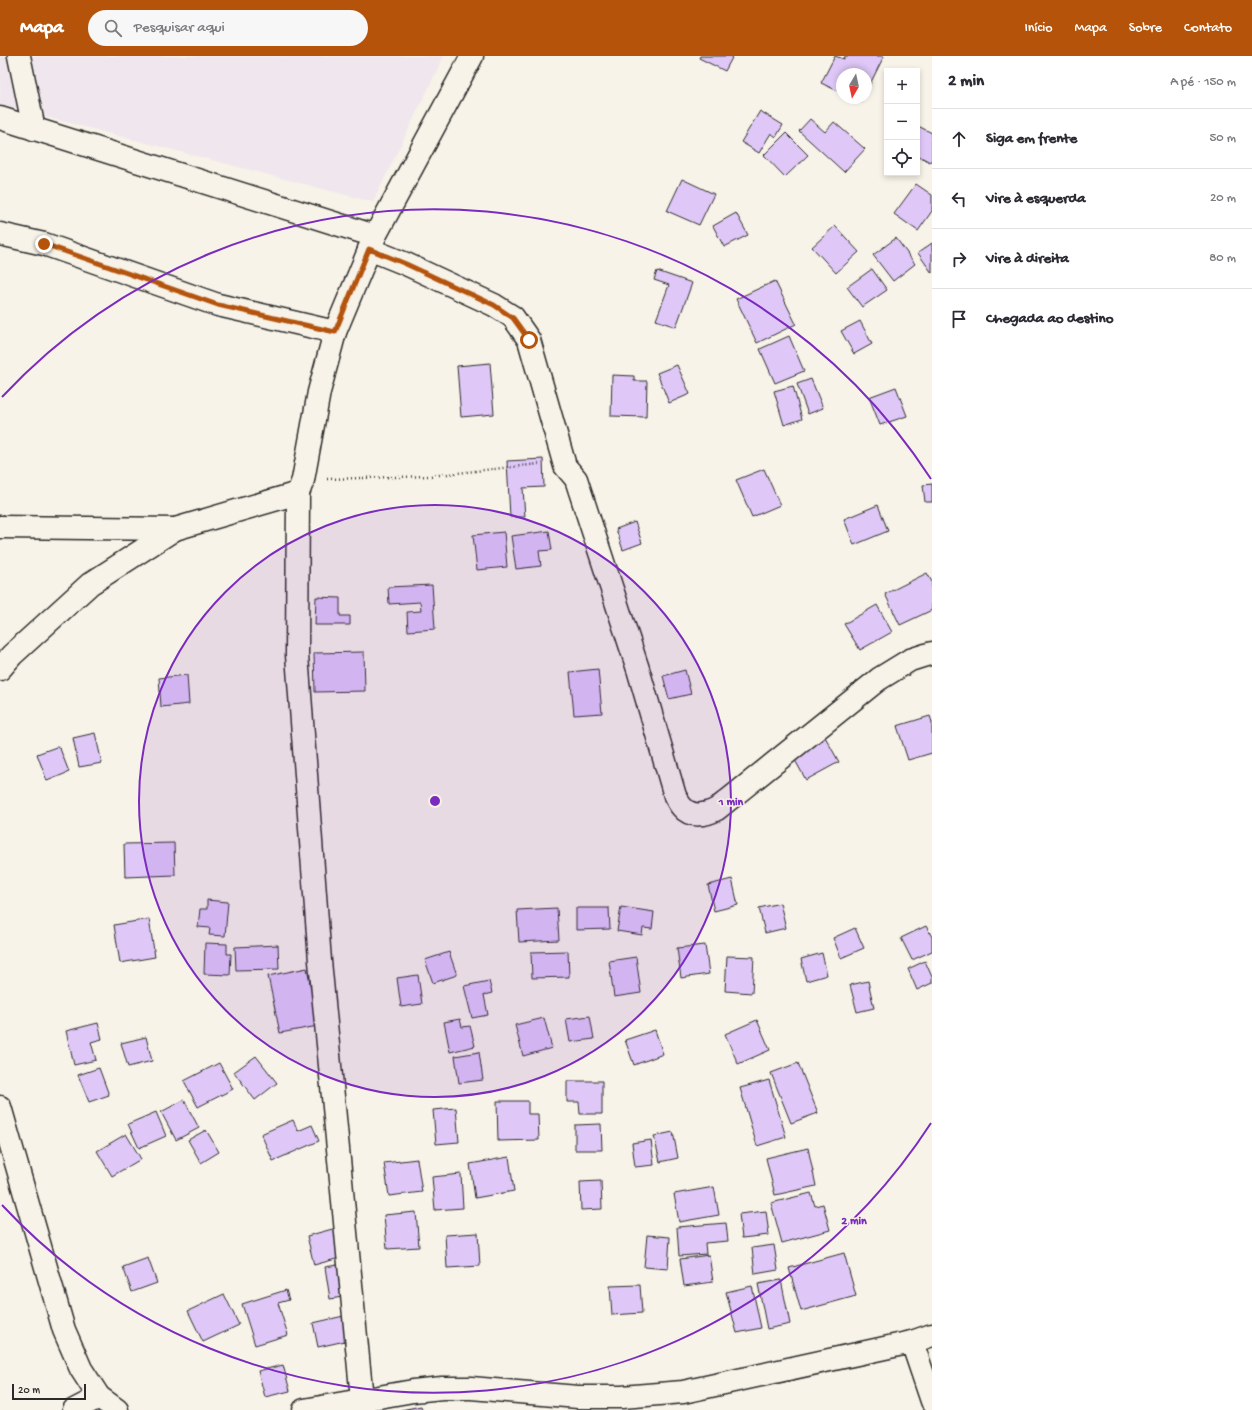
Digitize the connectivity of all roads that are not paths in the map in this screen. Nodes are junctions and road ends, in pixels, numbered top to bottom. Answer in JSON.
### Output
{"nodes":[{"id":1,"x":19,"y":56,"type":"edge"},
{"id":2,"x":472,"y":56,"type":"edge"},
{"id":3,"x":0,"y":118,"type":"edge"},
{"id":4,"x":34,"y":129,"type":"junction"},
{"id":5,"x":0,"y":234,"type":"edge"},
{"id":6,"x":372,"y":242,"type":"junction"},
{"id":7,"x":335,"y":332,"type":"junction"},
{"id":8,"x":301,"y":486,"type":"junction"},
{"id":9,"x":0,"y":527,"type":"edge"},
{"id":10,"x":175,"y":529,"type":"junction"},
{"id":11,"x":932,"y":653,"type":"edge"},
{"id":12,"x":0,"y":669,"type":"edge"},
{"id":13,"x":0,"y":1107,"type":"edge"},
{"id":14,"x":922,"y":1339,"type":"edge"},
{"id":15,"x":931,"y":1392,"type":"edge"},
{"id":16,"x":99,"y":1397,"type":"junction"},
{"id":17,"x":362,"y":1405,"type":"edge"},
{"id":18,"x":74,"y":1410,"type":"edge"},
{"id":19,"x":117,"y":1410,"type":"edge"},
{"id":20,"x":304,"y":1410,"type":"edge"}],
"edges":[{"from":1,"to":4,"type":"street"},
{"from":2,"to":6,"type":"street"},
{"from":3,"to":4,"type":"street"},
{"from":4,"to":6,"type":"street"},
{"from":5,"to":7,"type":"street"},
{"from":6,"to":7,"type":"street"},
{"from":6,"to":11,"type":"street"},
{"from":7,"to":8,"type":"street"},
{"from":8,"to":10,"type":"street"},
{"from":8,"to":17,"type":"street"},
{"from":9,"to":10,"type":"street"},
{"from":10,"to":12,"type":"street"},
{"from":13,"to":16,"type":"street"},
{"from":14,"to":15,"type":"street"},
{"from":14,"to":17,"type":"street"},
{"from":16,"to":18,"type":"street"},
{"from":16,"to":19,"type":"street"},
{"from":17,"to":20,"type":"street"}]}
